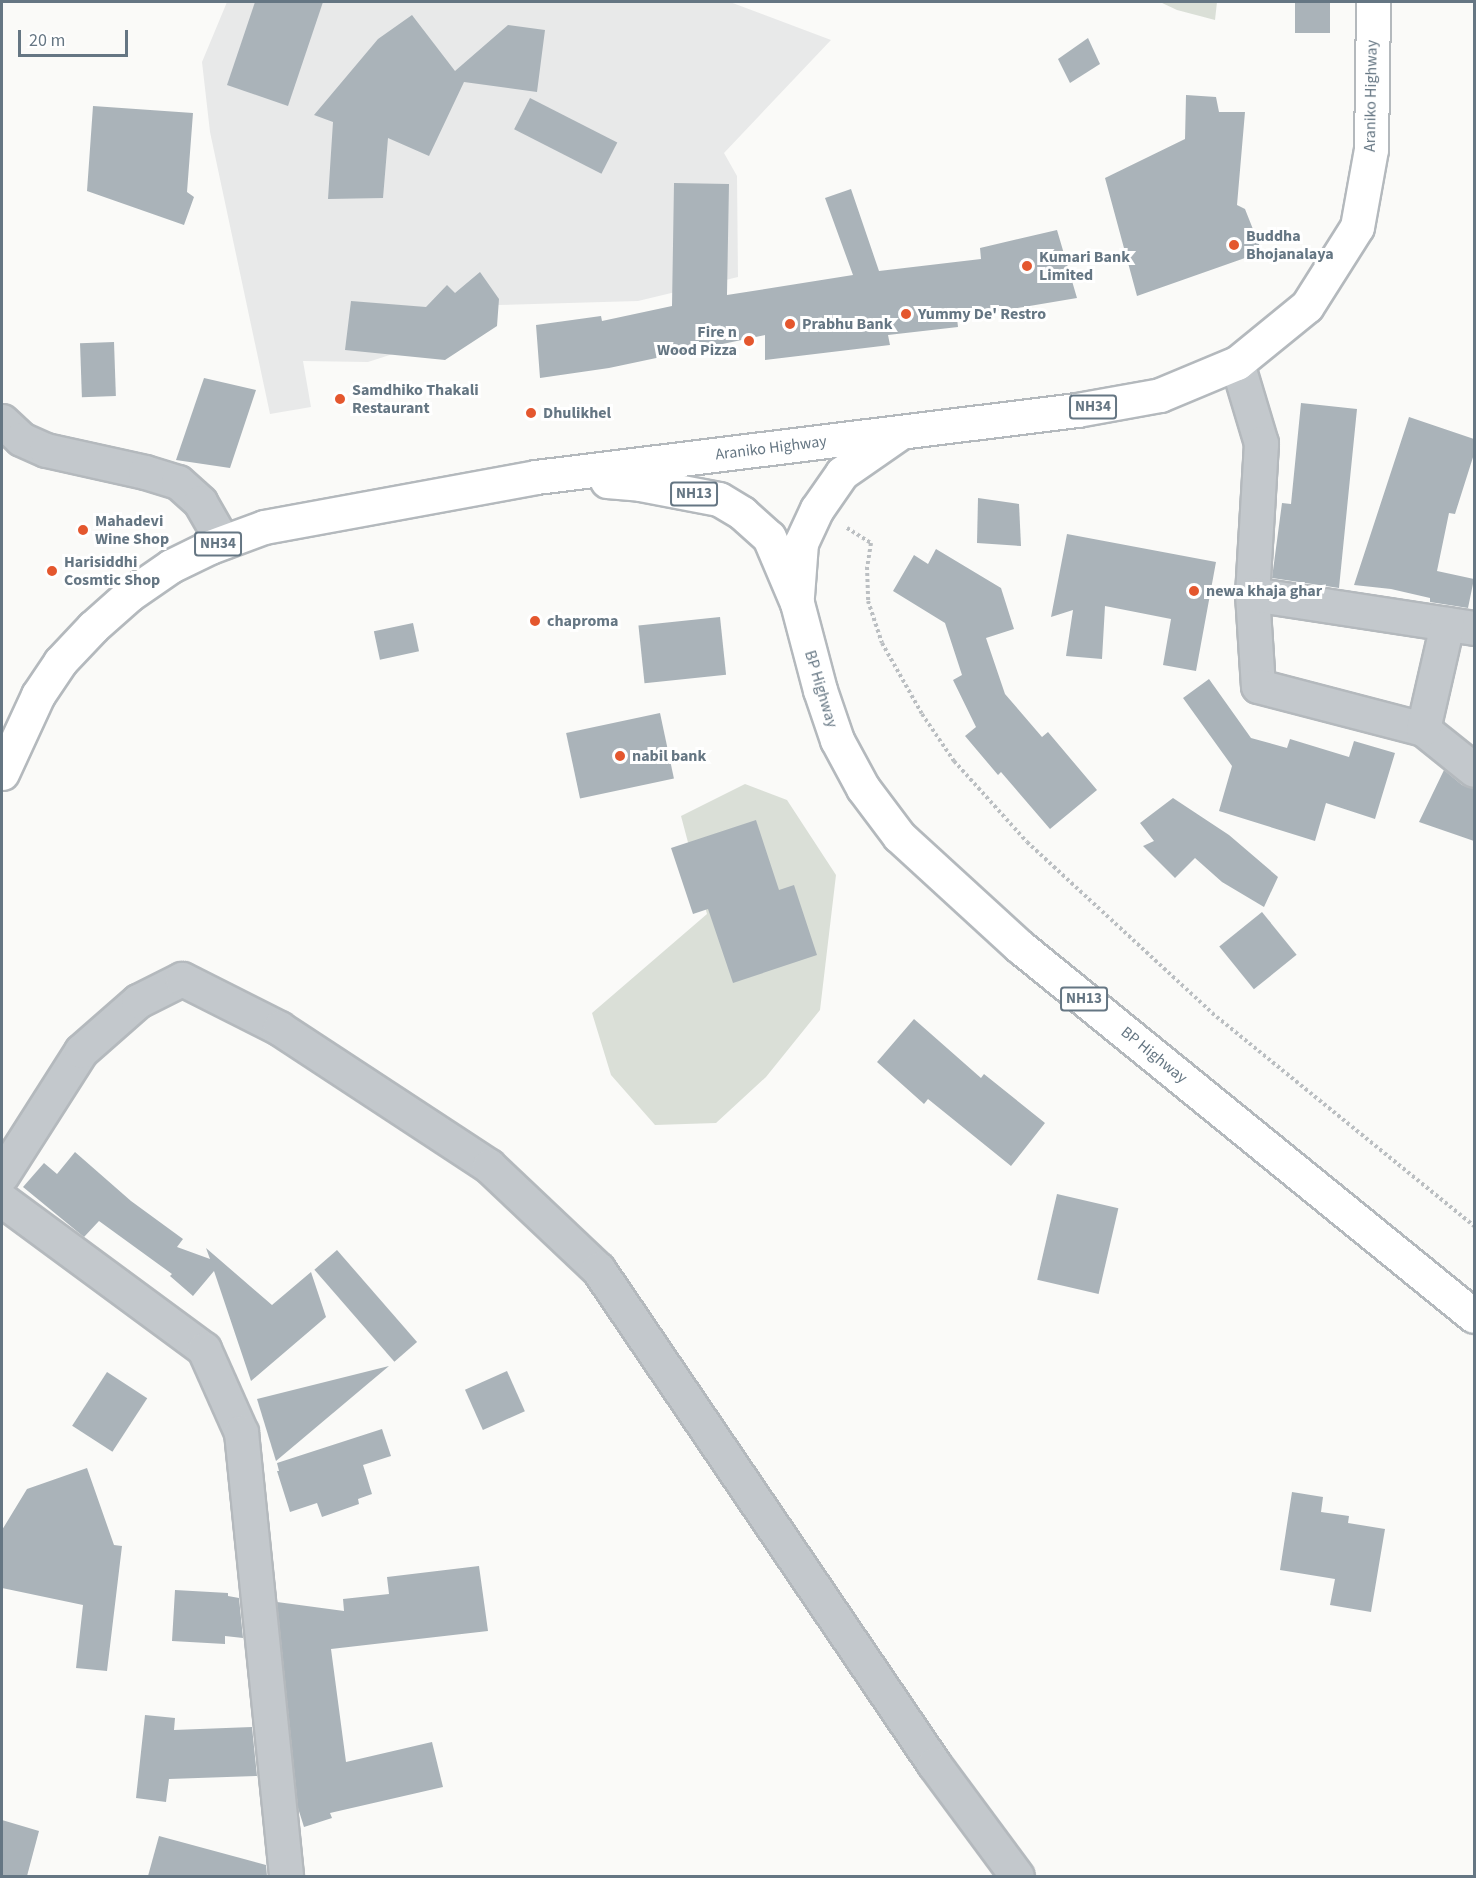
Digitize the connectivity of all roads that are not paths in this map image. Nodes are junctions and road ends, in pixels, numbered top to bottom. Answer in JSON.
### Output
{"nodes":[{"id":1,"x":1373,"y":2,"type":"edge"},
{"id":2,"x":1237,"y":363,"type":"junction"},
{"id":3,"x":2,"y":421,"type":"edge"},
{"id":4,"x":902,"y":432,"type":"junction"},
{"id":5,"x":536,"y":477,"type":"junction"},
{"id":6,"x":223,"y":542,"type":"junction"},
{"id":7,"x":1252,"y":594,"type":"junction"},
{"id":8,"x":796,"y":603,"type":"junction"},
{"id":9,"x":1461,"y":626,"type":"edge"},
{"id":10,"x":1423,"y":729,"type":"junction"},
{"id":11,"x":8,"y":733,"type":"edge"},
{"id":12,"x":1474,"y":770,"type":"edge"},
{"id":13,"x":2,"y":773,"type":"edge"},
{"id":14,"x":2,"y":1175,"type":"edge"},
{"id":15,"x":2,"y":1200,"type":"edge"},
{"id":16,"x":1474,"y":1316,"type":"edge"},
{"id":17,"x":286,"y":1876,"type":"edge"},
{"id":18,"x":1017,"y":1876,"type":"edge"}],
"edges":[{"from":1,"to":2,"type":"highway","name":"Araniko Highway","number":"NH34"},
{"from":2,"to":4,"type":"highway","name":"Araniko Highway","number":"NH34"},
{"from":2,"to":7,"type":"street"},
{"from":3,"to":6,"type":"street"},
{"from":4,"to":5,"type":"highway","name":"Araniko Highway","number":"NH34"},
{"from":4,"to":8,"type":"highway","name":"BP Highway","number":"NH13"},
{"from":5,"to":6,"type":"highway","name":"Araniko Highway","number":"NH34"},
{"from":5,"to":8,"type":"highway","name":"BP Highway","number":"NH13"},
{"from":6,"to":11,"type":"highway","name":"Araniko Highway","number":"NH34"},
{"from":7,"to":9,"type":"street"},
{"from":7,"to":10,"type":"street"},
{"from":8,"to":16,"type":"highway","name":"BP Highway","number":"NH13"},
{"from":9,"to":10,"type":"street"},
{"from":10,"to":12,"type":"street"},
{"from":11,"to":13,"type":"highway","name":"Araniko Highway","number":"NH34"},
{"from":14,"to":18,"type":"street"},
{"from":15,"to":17,"type":"street"}]}
